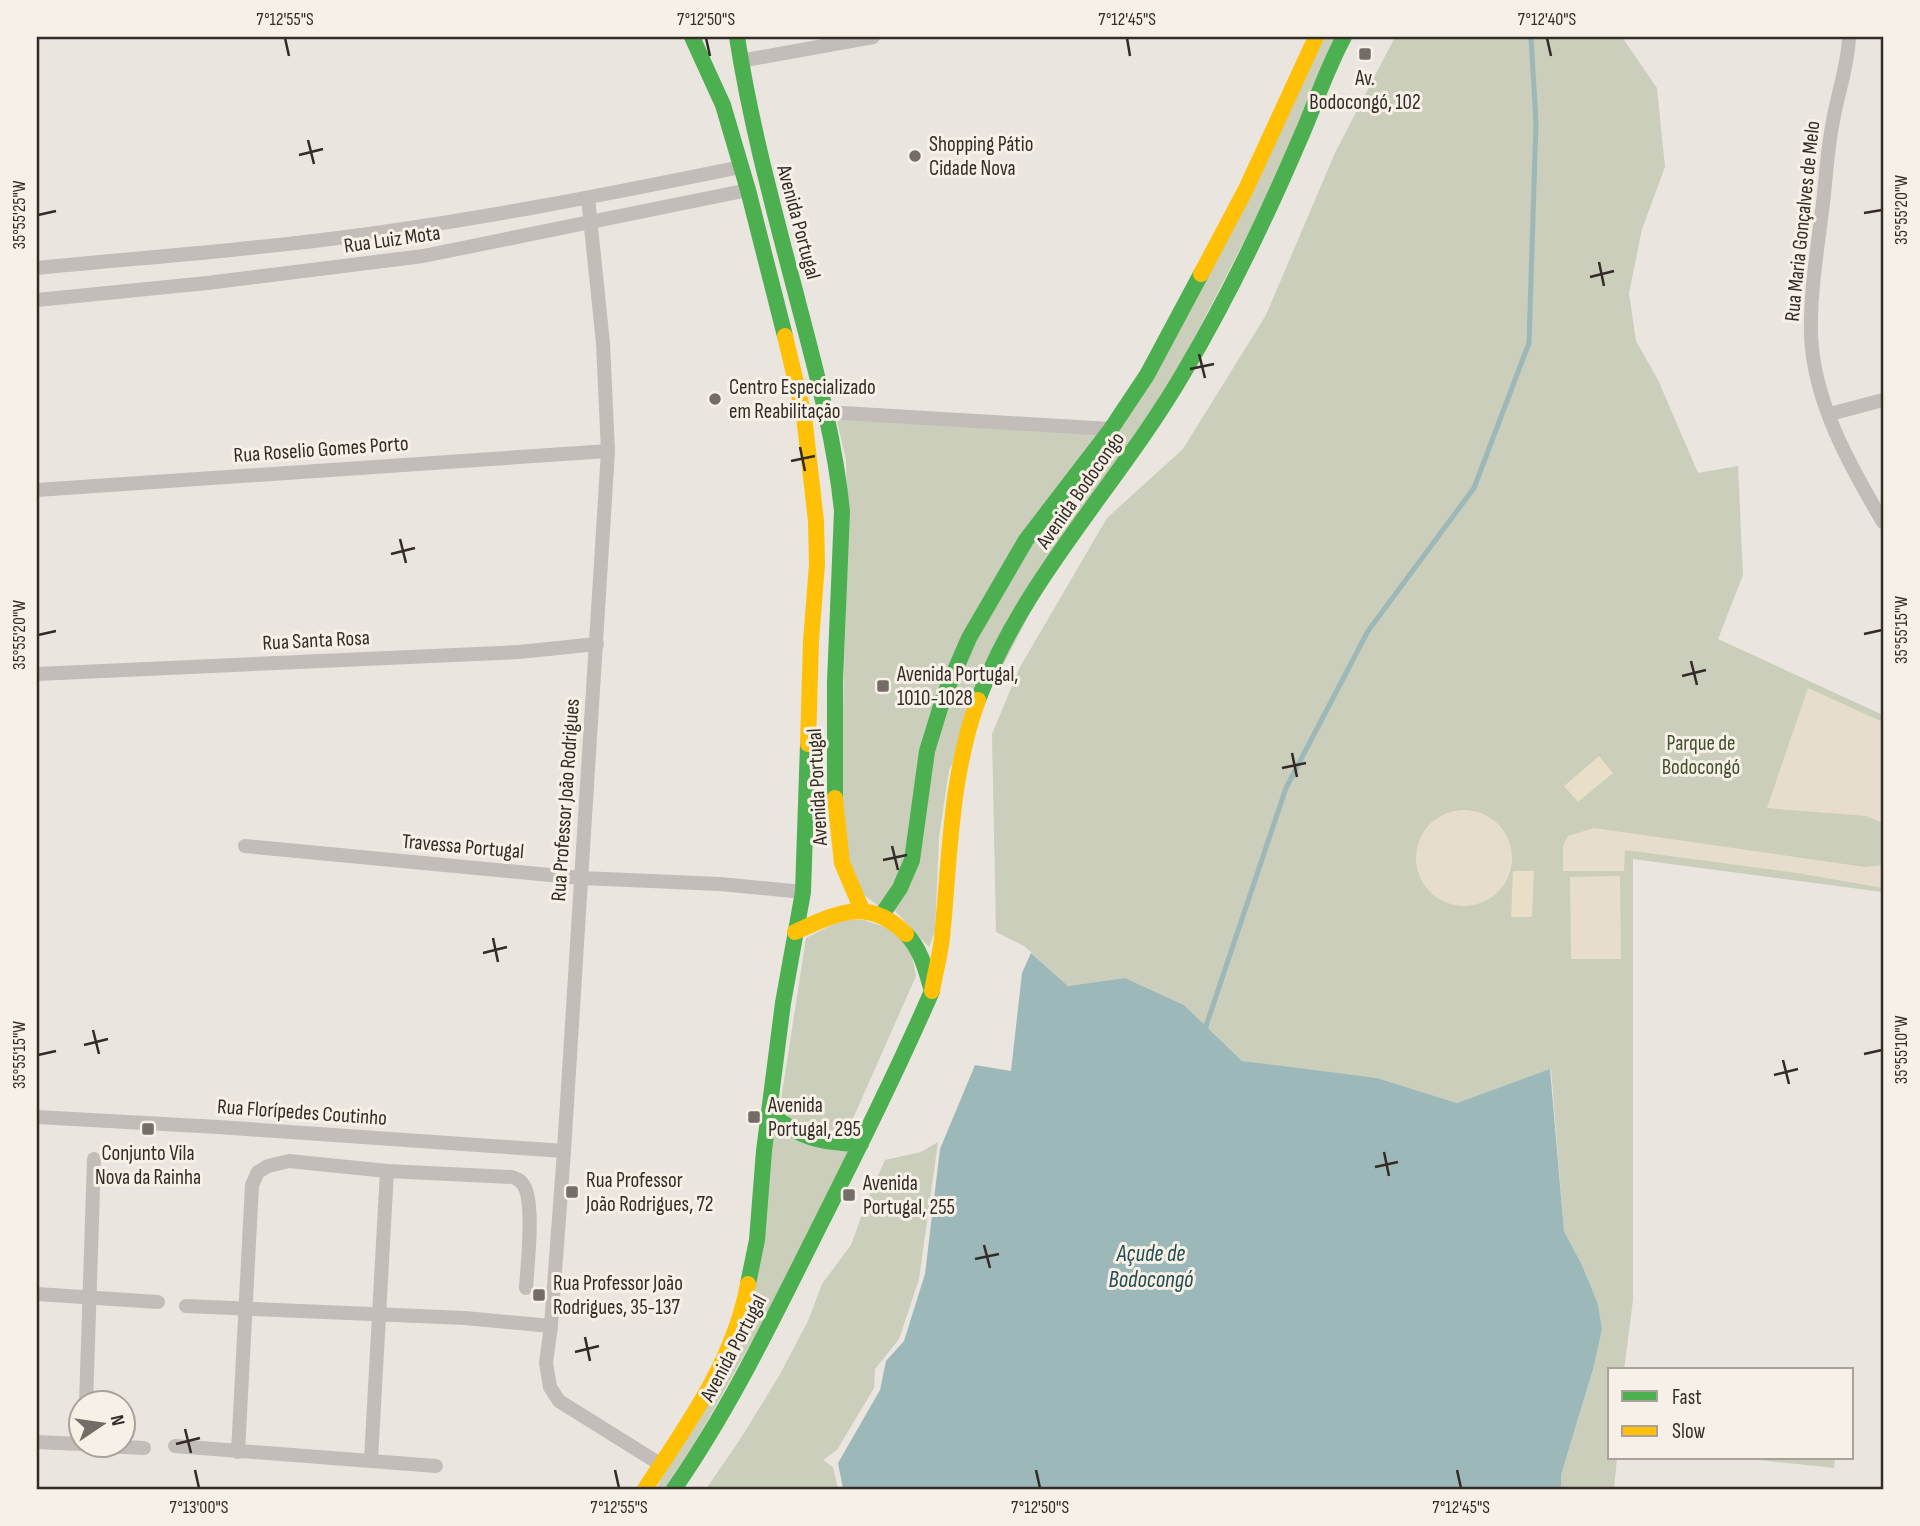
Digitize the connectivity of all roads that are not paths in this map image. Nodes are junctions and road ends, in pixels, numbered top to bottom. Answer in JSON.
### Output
{"nodes":[{"id":1,"x":692,"y":37,"type":"edge"},
{"id":2,"x":737,"y":37,"type":"edge"},
{"id":3,"x":873,"y":37,"type":"edge"},
{"id":4,"x":1316,"y":37,"type":"edge"},
{"id":5,"x":1344,"y":37,"type":"edge"},
{"id":6,"x":1849,"y":37,"type":"edge"},
{"id":7,"x":740,"y":61,"type":"junction"},
{"id":8,"x":741,"y":167,"type":"junction"},
{"id":9,"x":748,"y":190,"type":"junction"},
{"id":10,"x":588,"y":198,"type":"junction"},
{"id":11,"x":591,"y":222,"type":"junction"},
{"id":12,"x":37,"y":268,"type":"edge"},
{"id":13,"x":37,"y":300,"type":"edge"},
{"id":14,"x":1883,"y":400,"type":"edge"},
{"id":15,"x":826,"y":412,"type":"junction"},
{"id":16,"x":1830,"y":414,"type":"junction"},
{"id":17,"x":1111,"y":429,"type":"junction"},
{"id":18,"x":608,"y":451,"type":"junction"},
{"id":19,"x":37,"y":490,"type":"edge"},
{"id":20,"x":1883,"y":522,"type":"edge"},
{"id":21,"x":597,"y":644,"type":"junction"},
{"id":22,"x":37,"y":674,"type":"edge"},
{"id":23,"x":245,"y":846,"type":"dead end"},
{"id":24,"x":582,"y":878,"type":"junction"},
{"id":25,"x":803,"y":892,"type":"junction"},
{"id":26,"x":862,"y":910,"type":"junction"},
{"id":27,"x":881,"y":916,"type":"junction"},
{"id":28,"x":795,"y":932,"type":"junction"},
{"id":29,"x":932,"y":990,"type":"junction"},
{"id":30,"x":769,"y":1112,"type":"junction"},
{"id":31,"x":37,"y":1117,"type":"edge"},
{"id":32,"x":861,"y":1144,"type":"junction"},
{"id":33,"x":564,"y":1151,"type":"junction"},
{"id":34,"x":94,"y":1159,"type":"dead end"},
{"id":35,"x":387,"y":1171,"type":"junction"},
{"id":36,"x":526,"y":1289,"type":"dead end"},
{"id":37,"x":37,"y":1294,"type":"edge"},
{"id":38,"x":91,"y":1296,"type":"junction"},
{"id":39,"x":158,"y":1302,"type":"dead end"},
{"id":40,"x":186,"y":1306,"type":"dead end"},
{"id":41,"x":246,"y":1309,"type":"junction"},
{"id":42,"x":379,"y":1314,"type":"junction"},
{"id":43,"x":551,"y":1326,"type":"junction"},
{"id":44,"x":87,"y":1390,"type":"edge"},
{"id":45,"x":37,"y":1442,"type":"edge"},
{"id":46,"x":66,"y":1443,"type":"edge"},
{"id":47,"x":175,"y":1446,"type":"dead end"},
{"id":48,"x":136,"y":1448,"type":"edge"},
{"id":49,"x":144,"y":1448,"type":"dead end"},
{"id":50,"x":238,"y":1452,"type":"junction"},
{"id":51,"x":371,"y":1460,"type":"junction"},
{"id":52,"x":660,"y":1464,"type":"junction"},
{"id":53,"x":436,"y":1466,"type":"dead end"},
{"id":54,"x":645,"y":1489,"type":"edge"},
{"id":55,"x":674,"y":1489,"type":"edge"}],
"edges":[{"from":1,"to":8,"type":"main road","name":"Avenida Portugal"},
{"from":2,"to":7,"type":"main road","name":"Avenida Portugal"},
{"from":3,"to":7,"type":"street"},
{"from":4,"to":17,"type":"main road","name":"Avenida Bodocongo"},
{"from":5,"to":29,"type":"main road","name":"Avenida Bodocongo"},
{"from":6,"to":16,"type":"street","name":"Rua Maria Gonçalves de Melo"},
{"from":7,"to":15,"type":"main road","name":"Avenida Portugal"},
{"from":8,"to":9,"type":"main road","name":"Avenida Portugal"},
{"from":8,"to":10,"type":"street","name":"Rua Luiz Mota"},
{"from":9,"to":11,"type":"street","name":"Rua Luiz Mota"},
{"from":9,"to":25,"type":"main road","name":"Avenida Portugal"},
{"from":10,"to":11,"type":"street","name":"Rua Professor João Rodrigues"},
{"from":10,"to":12,"type":"street","name":"Rua Luiz Mota"},
{"from":11,"to":13,"type":"street","name":"Rua Luiz Mota"},
{"from":11,"to":18,"type":"street","name":"Rua Professor João Rodrigues"},
{"from":14,"to":16,"type":"street"},
{"from":15,"to":17,"type":"street"},
{"from":15,"to":26,"type":"main road","name":"Avenida Portugal"},
{"from":16,"to":20,"type":"street","name":"Rua Maria Gonçalves de Melo"},
{"from":17,"to":27,"type":"main road","name":"Avenida Bodocongo"},
{"from":18,"to":19,"type":"street","name":"Rua Roselio Gomes Porto"},
{"from":18,"to":21,"type":"street","name":"Rua Professor João Rodrigues"},
{"from":21,"to":22,"type":"street","name":"Rua Santa Rosa"},
{"from":21,"to":24,"type":"street","name":"Rua Professor João Rodrigues"},
{"from":23,"to":24,"type":"street","name":"Travessa Portugal"},
{"from":24,"to":25,"type":"street","name":"Travessa Portugal"},
{"from":24,"to":33,"type":"street","name":"Rua Professor João Rodrigues"},
{"from":25,"to":28,"type":"main road","name":"Avenida Portugal"},
{"from":26,"to":27,"type":"main road"},
{"from":26,"to":28,"type":"main road"},
{"from":27,"to":29,"type":"main road"},
{"from":28,"to":30,"type":"main road","name":"Avenida Portugal"},
{"from":29,"to":32,"type":"main road","name":"Avenida Portugal"},
{"from":30,"to":32,"type":"main road"},
{"from":30,"to":52,"type":"main road","name":"Avenida Portugal"},
{"from":31,"to":33,"type":"street","name":"Rua Florípedes Coutinho"},
{"from":32,"to":55,"type":"main road","name":"Avenida Portugal"},
{"from":33,"to":43,"type":"street","name":"Rua Professor João Rodrigues"},
{"from":34,"to":38,"type":"street"},
{"from":35,"to":36,"type":"street"},
{"from":35,"to":41,"type":"street"},
{"from":35,"to":42,"type":"street"},
{"from":37,"to":38,"type":"street"},
{"from":38,"to":39,"type":"street"},
{"from":38,"to":44,"type":"street"},
{"from":40,"to":41,"type":"street"},
{"from":41,"to":42,"type":"street"},
{"from":41,"to":50,"type":"street"},
{"from":42,"to":43,"type":"street"},
{"from":42,"to":51,"type":"street"},
{"from":43,"to":52,"type":"street","name":"Rua Professor João Rodrigues"},
{"from":45,"to":46,"type":"street"},
{"from":47,"to":50,"type":"street"},
{"from":48,"to":49,"type":"street"},
{"from":50,"to":51,"type":"street"},
{"from":51,"to":53,"type":"street"},
{"from":52,"to":54,"type":"main road","name":"Avenida Portugal"}]}
